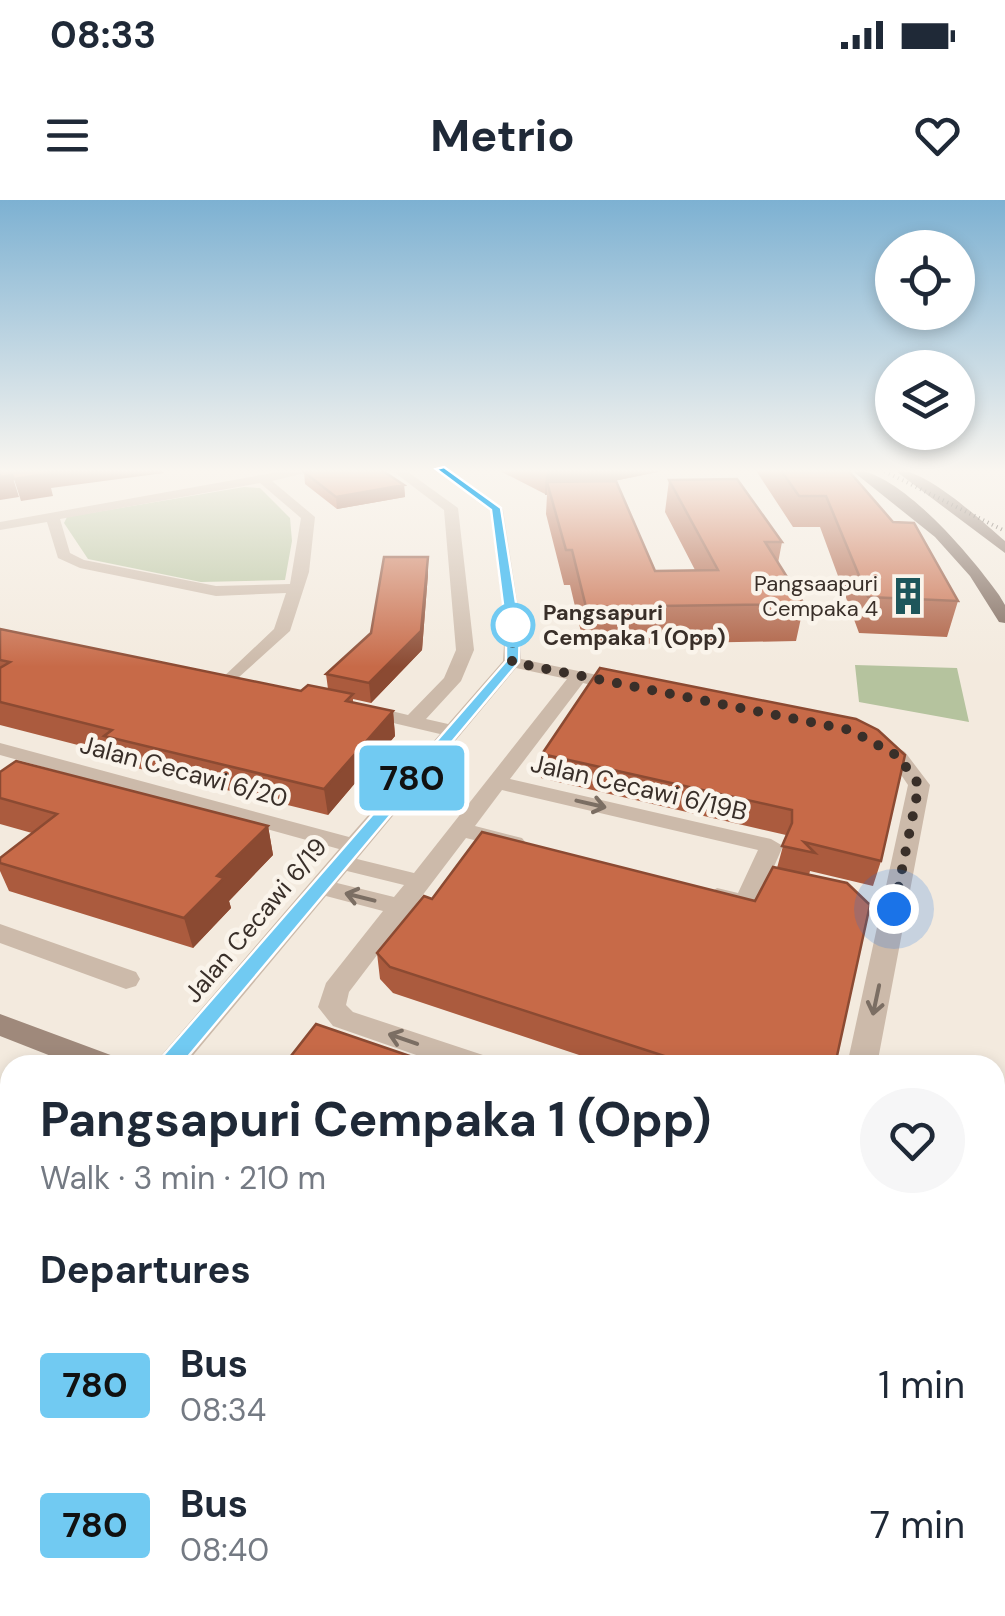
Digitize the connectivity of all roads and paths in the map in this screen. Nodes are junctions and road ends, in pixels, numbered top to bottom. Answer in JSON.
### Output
{"nodes":[{"id":1,"x":57,"y":535,"type":"edge"},
{"id":2,"x":305,"y":535,"type":"edge"},
{"id":3,"x":454,"y":535,"type":"edge"},
{"id":4,"x":500,"y":535,"type":"edge"},
{"id":5,"x":943,"y":535,"type":"edge"},
{"id":6,"x":296,"y":588,"type":"junction"},
{"id":7,"x":1005,"y":618,"type":"edge"},
{"id":8,"x":512,"y":662,"type":"junction"},
{"id":9,"x":578,"y":677,"type":"junction"},
{"id":10,"x":228,"y":681,"type":"edge"},
{"id":11,"x":656,"y":692,"type":"edge"},
{"id":12,"x":339,"y":705,"type":"edge"},
{"id":13,"x":420,"y":723,"type":"junction"},
{"id":14,"x":453,"y":731,"type":"junction"},
{"id":15,"x":863,"y":736,"type":"edge"},
{"id":16,"x":0,"y":750,"type":"edge"},
{"id":17,"x":496,"y":782,"type":"junction"},
{"id":18,"x":460,"y":829,"type":"junction"},
{"id":19,"x":536,"y":849,"type":"edge"},
{"id":20,"x":348,"y":854,"type":"junction"},
{"id":21,"x":756,"y":878,"type":"junction"},
{"id":22,"x":420,"y":882,"type":"junction"},
{"id":23,"x":791,"y":886,"type":"edge"},
{"id":24,"x":320,"y":887,"type":"junction"},
{"id":25,"x":689,"y":888,"type":"edge"},
{"id":26,"x":400,"y":907,"type":"junction"},
{"id":27,"x":0,"y":932,"type":"edge"},
{"id":28,"x":126,"y":979,"type":"dead end"},
{"id":29,"x":0,"y":1025,"type":"edge"},
{"id":30,"x":80,"y":1055,"type":"edge"},
{"id":31,"x":177,"y":1055,"type":"edge"},
{"id":32,"x":449,"y":1055,"type":"edge"},
{"id":33,"x":864,"y":1055,"type":"edge"}],
"edges":[{"from":1,"to":6,"type":"street"},
{"from":2,"to":6,"type":"street"},
{"from":3,"to":13,"type":"street"},
{"from":4,"to":8,"type":"street"},
{"from":5,"to":7,"type":"main road"},
{"from":6,"to":10,"type":"street"},
{"from":8,"to":9,"type":"street"},
{"from":8,"to":14,"type":"street","name":"Jalan Cecawi 6/19"},
{"from":9,"to":11,"type":"street"},
{"from":9,"to":17,"type":"street"},
{"from":12,"to":13,"type":"street"},
{"from":13,"to":14,"type":"street"},
{"from":14,"to":20,"type":"street","name":"Jalan Cecawi 6/19"},
{"from":15,"to":33,"type":"street","one_way":true},
{"from":16,"to":20,"type":"street","name":"Jalan Cecawi 6/20"},
{"from":17,"to":18,"type":"street"},
{"from":17,"to":21,"type":"street","name":"Jalan Cecawi 6/19B","one_way":true},
{"from":18,"to":19,"type":"street"},
{"from":18,"to":22,"type":"street"},
{"from":20,"to":22,"type":"street","name":"Jalan Cecawi 6/20"},
{"from":20,"to":24,"type":"street","name":"Jalan Cecawi 6/19"},
{"from":21,"to":23,"type":"street"},
{"from":21,"to":25,"type":"street"},
{"from":22,"to":26,"type":"street"},
{"from":26,"to":24,"type":"street","one_way":true},
{"from":24,"to":31,"type":"street","name":"Jalan Cecawi 6/19"},
{"from":32,"to":26,"type":"street","one_way":true},
{"from":27,"to":28,"type":"street"},
{"from":29,"to":30,"type":"street"}]}
